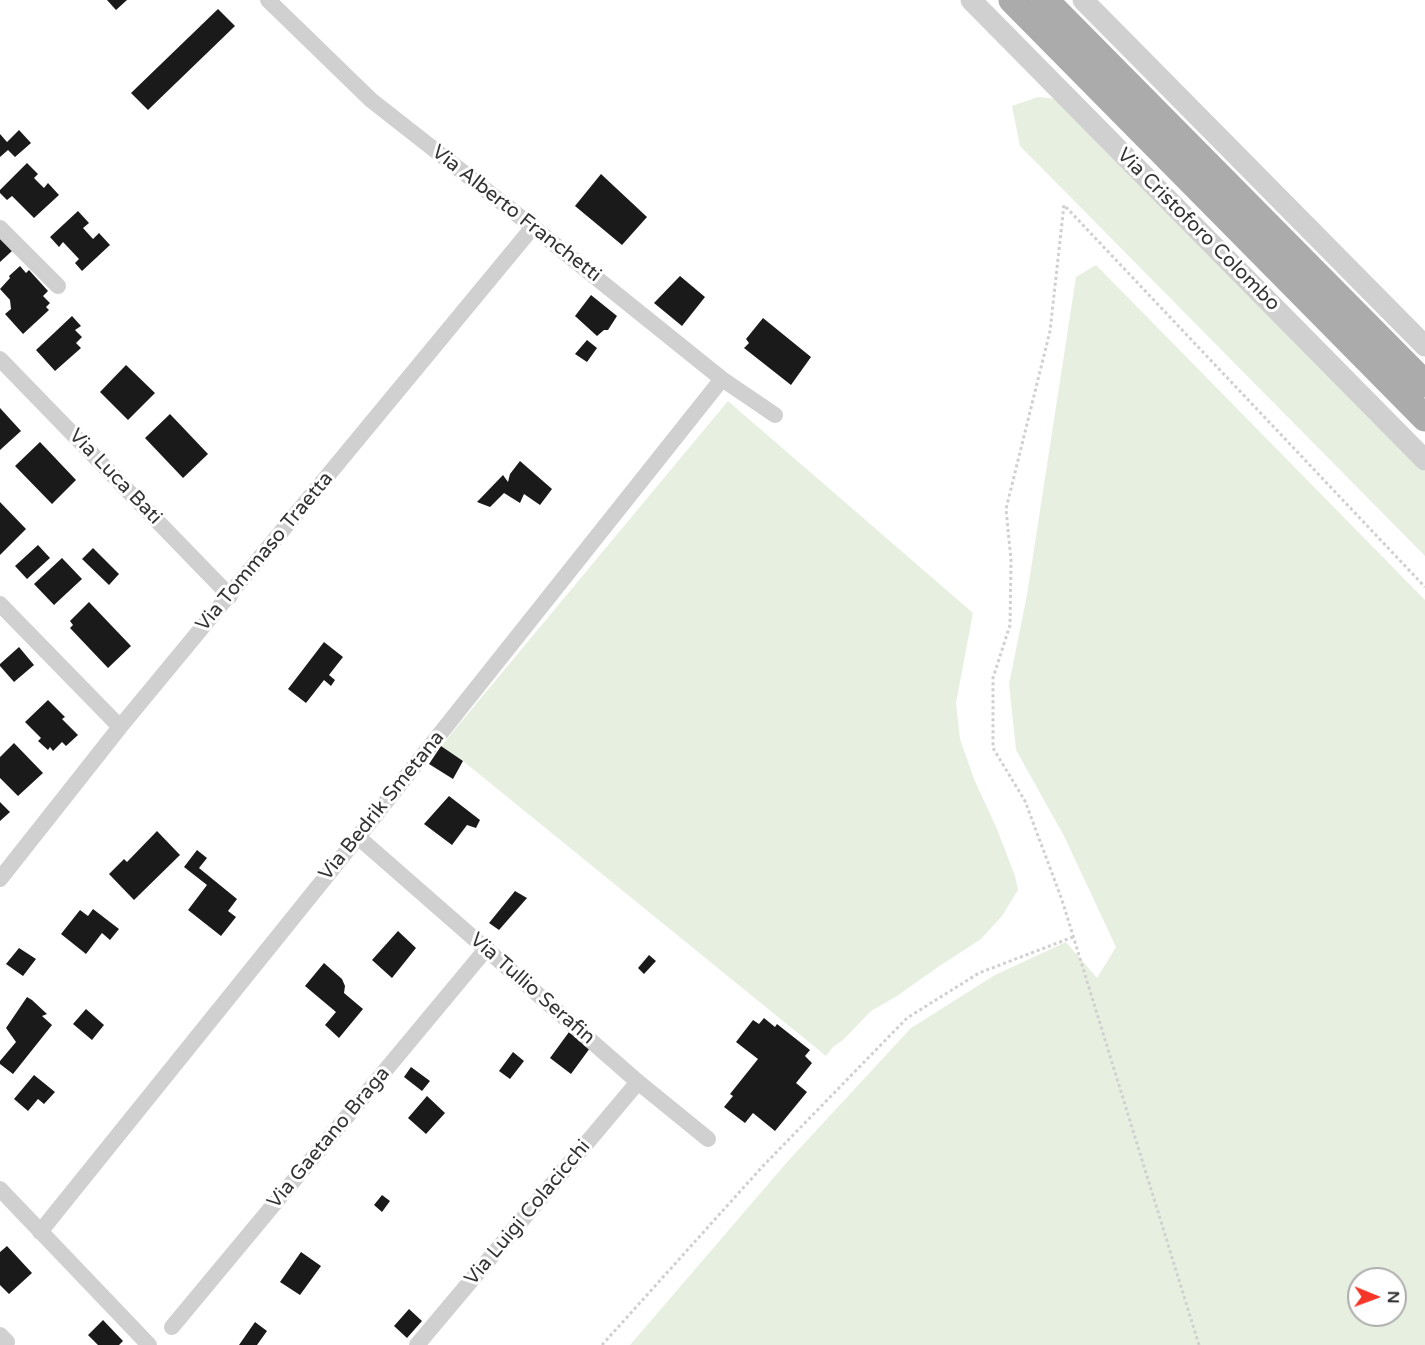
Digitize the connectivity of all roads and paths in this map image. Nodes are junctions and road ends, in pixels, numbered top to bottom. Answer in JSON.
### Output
{"nodes":[{"id":1,"x":268,"y":0,"type":"edge"},
{"id":2,"x":971,"y":0,"type":"edge"},
{"id":3,"x":1012,"y":0,"type":"edge"},
{"id":4,"x":1045,"y":0,"type":"edge"},
{"id":5,"x":1083,"y":0,"type":"edge"},
{"id":6,"x":533,"y":227,"type":"junction"},
{"id":7,"x":0,"y":228,"type":"edge"},
{"id":8,"x":58,"y":286,"type":"dead end"},
{"id":9,"x":1425,"y":346,"type":"edge"},
{"id":10,"x":0,"y":358,"type":"edge"},
{"id":11,"x":722,"y":380,"type":"junction"},
{"id":12,"x":1425,"y":384,"type":"edge"},
{"id":13,"x":775,"y":415,"type":"dead end"},
{"id":14,"x":1425,"y":418,"type":"edge"},
{"id":15,"x":1425,"y":460,"type":"edge"},
{"id":16,"x":1425,"y":587,"type":"edge"},
{"id":17,"x":230,"y":596,"type":"junction"},
{"id":18,"x":0,"y":604,"type":"edge"},
{"id":19,"x":120,"y":727,"type":"junction"},
{"id":20,"x":358,"y":837,"type":"junction"},
{"id":21,"x":0,"y":879,"type":"edge"},
{"id":22,"x":1073,"y":937,"type":"junction"},
{"id":23,"x":486,"y":948,"type":"junction"},
{"id":24,"x":638,"y":1082,"type":"junction"},
{"id":25,"x":708,"y":1138,"type":"dead end"},
{"id":26,"x":0,"y":1189,"type":"edge"},
{"id":27,"x":40,"y":1232,"type":"junction"},
{"id":28,"x":172,"y":1327,"type":"dead end"},
{"id":29,"x":148,"y":1345,"type":"edge"},
{"id":30,"x":417,"y":1345,"type":"edge"},
{"id":31,"x":602,"y":1345,"type":"edge"},
{"id":32,"x":1199,"y":1345,"type":"edge"}],
"edges":[{"from":1,"to":6,"type":"street","name":"Via Alberto Franchetti"},
{"from":2,"to":15,"type":"street","name":"Via Cristoforo Colombo"},
{"from":3,"to":14,"type":"main road","name":"Via Cristoforo Colombo"},
{"from":4,"to":12,"type":"main road"},
{"from":5,"to":9,"type":"street"},
{"from":6,"to":11,"type":"street","name":"Via Alberto Franchetti"},
{"from":6,"to":17,"type":"street","name":"Via Tommaso Traetta"},
{"from":7,"to":8,"type":"street"},
{"from":10,"to":17,"type":"street","name":"Via Luca Bati"},
{"from":11,"to":13,"type":"street","name":"Via Alberto Franchetti"},
{"from":11,"to":20,"type":"street","name":"Via Bedrik Smetana"},
{"from":16,"to":22,"type":"path"},
{"from":17,"to":19,"type":"street","name":"Via Tommaso Traetta"},
{"from":18,"to":19,"type":"street"},
{"from":19,"to":21,"type":"street","name":"Via Tommaso Traetta"},
{"from":20,"to":23,"type":"street","name":"Via Tullio Serafin"},
{"from":20,"to":27,"type":"street","name":"Via Bedrik Smetana"},
{"from":22,"to":31,"type":"path"},
{"from":22,"to":32,"type":"path"},
{"from":23,"to":24,"type":"street","name":"Via Tullio Serafin"},
{"from":23,"to":28,"type":"street","name":"Via Gaetano Braga"},
{"from":24,"to":25,"type":"street","name":"Via Tullio Serafin"},
{"from":24,"to":30,"type":"street","name":"Via Luigi Colacicchi"},
{"from":26,"to":27,"type":"street"},
{"from":27,"to":29,"type":"street"}]}
